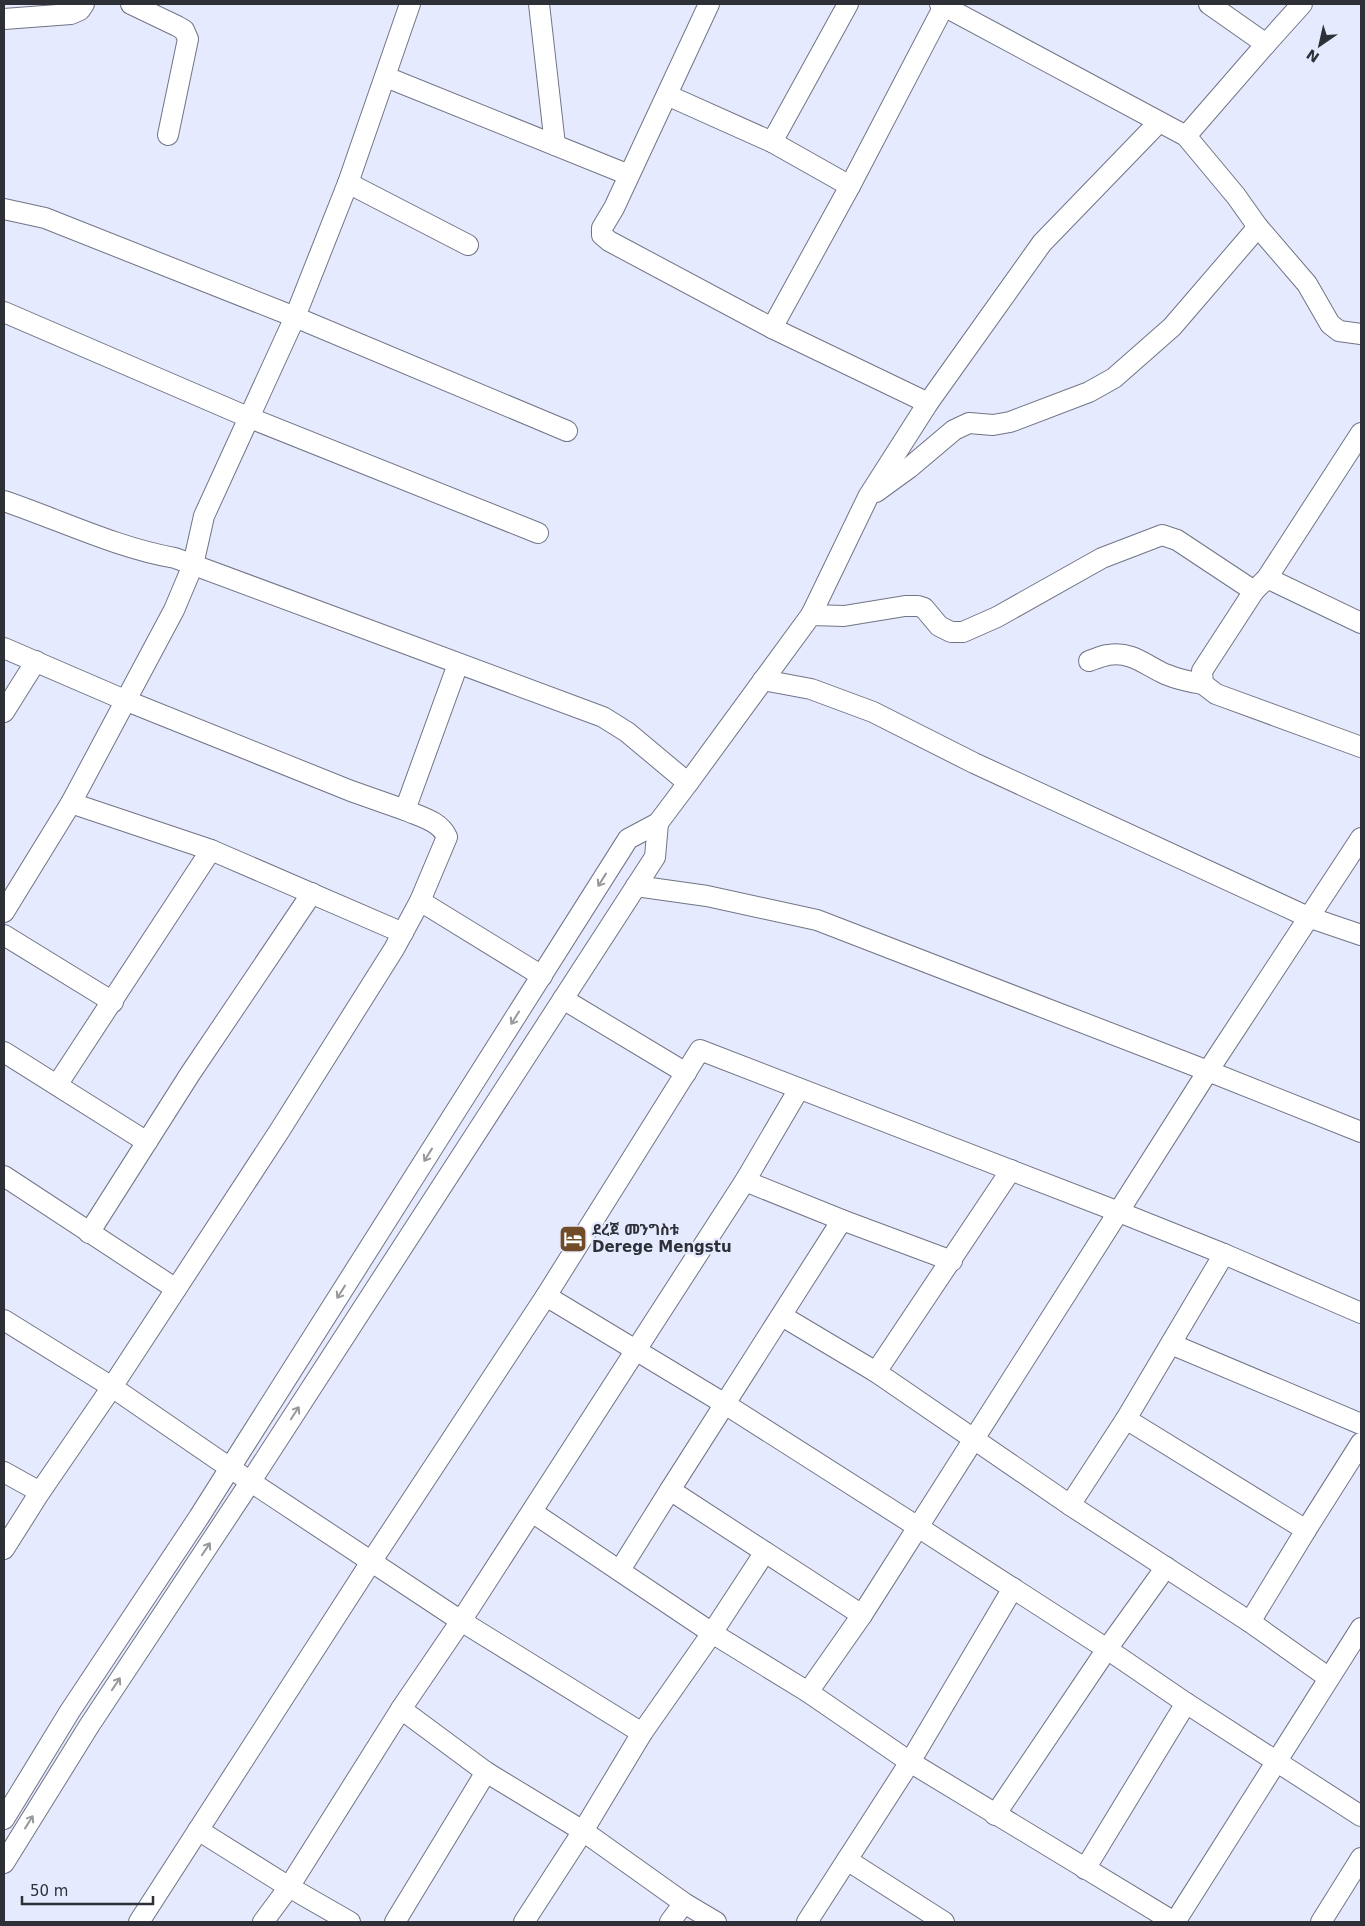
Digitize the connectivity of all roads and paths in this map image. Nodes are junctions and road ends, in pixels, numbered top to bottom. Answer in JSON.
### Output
{"nodes":[{"id":1,"x":84,"y":4,"type":"edge"},
{"id":2,"x":131,"y":4,"type":"edge"},
{"id":3,"x":410,"y":4,"type":"edge"},
{"id":4,"x":539,"y":4,"type":"edge"},
{"id":5,"x":709,"y":4,"type":"edge"},
{"id":6,"x":848,"y":4,"type":"edge"},
{"id":7,"x":943,"y":4,"type":"edge"},
{"id":8,"x":1209,"y":4,"type":"edge"},
{"id":9,"x":1302,"y":4,"type":"edge"},
{"id":10,"x":4,"y":19,"type":"edge"},
{"id":11,"x":1266,"y":44,"type":"junction"},
{"id":12,"x":386,"y":77,"type":"junction"},
{"id":13,"x":667,"y":95,"type":"junction"},
{"id":14,"x":1159,"y":122,"type":"junction"},
{"id":15,"x":168,"y":135,"type":"dead end"},
{"id":16,"x":1186,"y":136,"type":"junction"},
{"id":17,"x":772,"y":142,"type":"junction"},
{"id":18,"x":555,"y":145,"type":"junction"},
{"id":19,"x":630,"y":175,"type":"junction"},
{"id":20,"x":348,"y":183,"type":"junction"},
{"id":21,"x":850,"y":186,"type":"junction"},
{"id":22,"x":4,"y":209,"type":"edge"},
{"id":23,"x":1258,"y":227,"type":"junction"},
{"id":24,"x":468,"y":245,"type":"dead end"},
{"id":25,"x":4,"y":312,"type":"edge"},
{"id":26,"x":295,"y":317,"type":"junction"},
{"id":27,"x":772,"y":328,"type":"junction"},
{"id":28,"x":1361,"y":334,"type":"edge"},
{"id":29,"x":928,"y":403,"type":"junction"},
{"id":30,"x":250,"y":418,"type":"junction"},
{"id":31,"x":567,"y":431,"type":"dead end"},
{"id":32,"x":1361,"y":433,"type":"edge"},
{"id":33,"x":868,"y":497,"type":"junction"},
{"id":34,"x":4,"y":501,"type":"edge"},
{"id":35,"x":538,"y":533,"type":"dead end"},
{"id":36,"x":193,"y":565,"type":"junction"},
{"id":37,"x":1260,"y":585,"type":"junction"},
{"id":38,"x":811,"y":615,"type":"junction"},
{"id":39,"x":1361,"y":623,"type":"edge"},
{"id":40,"x":4,"y":648,"type":"edge"},
{"id":41,"x":36,"y":661,"type":"junction"},
{"id":42,"x":1089,"y":661,"type":"dead end"},
{"id":43,"x":458,"y":664,"type":"junction"},
{"id":44,"x":764,"y":680,"type":"junction"},
{"id":45,"x":1203,"y":684,"type":"junction"},
{"id":46,"x":127,"y":701,"type":"junction"},
{"id":47,"x":4,"y":712,"type":"edge"},
{"id":48,"x":1361,"y":747,"type":"edge"},
{"id":49,"x":688,"y":783,"type":"junction"},
{"id":50,"x":71,"y":803,"type":"junction"},
{"id":51,"x":405,"y":810,"type":"junction"},
{"id":52,"x":658,"y":823,"type":"junction"},
{"id":53,"x":1361,"y":838,"type":"edge"},
{"id":54,"x":211,"y":850,"type":"junction"},
{"id":55,"x":636,"y":886,"type":"junction"},
{"id":56,"x":312,"y":893,"type":"junction"},
{"id":57,"x":420,"y":901,"type":"junction"},
{"id":58,"x":4,"y":912,"type":"edge"},
{"id":59,"x":1308,"y":917,"type":"junction"},
{"id":60,"x":403,"y":933,"type":"junction"},
{"id":61,"x":4,"y":935,"type":"edge"},
{"id":62,"x":1361,"y":935,"type":"edge"},
{"id":63,"x":542,"y":976,"type":"junction"},
{"id":64,"x":563,"y":998,"type":"junction"},
{"id":65,"x":114,"y":1002,"type":"junction"},
{"id":66,"x":4,"y":1052,"type":"edge"},
{"id":67,"x":1208,"y":1071,"type":"junction"},
{"id":68,"x":686,"y":1073,"type":"junction"},
{"id":69,"x":58,"y":1086,"type":"junction"},
{"id":70,"x":799,"y":1089,"type":"junction"},
{"id":71,"x":1361,"y":1132,"type":"edge"},
{"id":72,"x":147,"y":1142,"type":"junction"},
{"id":73,"x":1011,"y":1170,"type":"junction"},
{"id":74,"x":4,"y":1176,"type":"edge"},
{"id":75,"x":745,"y":1181,"type":"junction"},
{"id":76,"x":1120,"y":1212,"type":"junction"},
{"id":77,"x":842,"y":1220,"type":"junction"},
{"id":78,"x":89,"y":1233,"type":"junction"},
{"id":79,"x":1224,"y":1254,"type":"junction"},
{"id":80,"x":952,"y":1261,"type":"junction"},
{"id":81,"x":176,"y":1289,"type":"junction"},
{"id":82,"x":546,"y":1296,"type":"junction"},
{"id":83,"x":1361,"y":1313,"type":"edge"},
{"id":84,"x":782,"y":1316,"type":"junction"},
{"id":85,"x":4,"y":1320,"type":"edge"},
{"id":86,"x":1171,"y":1344,"type":"junction"},
{"id":87,"x":635,"y":1351,"type":"junction"},
{"id":88,"x":876,"y":1372,"type":"junction"},
{"id":89,"x":112,"y":1387,"type":"junction"},
{"id":90,"x":725,"y":1404,"type":"junction"},
{"id":91,"x":1126,"y":1420,"type":"junction"},
{"id":92,"x":1361,"y":1424,"type":"edge"},
{"id":93,"x":974,"y":1438,"type":"junction"},
{"id":94,"x":1361,"y":1443,"type":"edge"},
{"id":95,"x":230,"y":1468,"type":"junction"},
{"id":96,"x":4,"y":1472,"type":"edge"},
{"id":97,"x":251,"y":1482,"type":"junction"},
{"id":98,"x":670,"y":1490,"type":"junction"},
{"id":99,"x":40,"y":1492,"type":"junction"},
{"id":100,"x":1070,"y":1505,"type":"junction"},
{"id":101,"x":532,"y":1512,"type":"junction"},
{"id":102,"x":918,"y":1526,"type":"junction"},
{"id":103,"x":1306,"y":1530,"type":"junction"},
{"id":104,"x":4,"y":1549,"type":"edge"},
{"id":105,"x":765,"y":1552,"type":"junction"},
{"id":106,"x":371,"y":1562,"type":"junction"},
{"id":107,"x":1166,"y":1567,"type":"junction"},
{"id":108,"x":620,"y":1570,"type":"junction"},
{"id":109,"x":1013,"y":1588,"type":"junction"},
{"id":110,"x":862,"y":1615,"type":"junction"},
{"id":111,"x":461,"y":1621,"type":"junction"},
{"id":112,"x":1250,"y":1622,"type":"junction"},
{"id":113,"x":1361,"y":1628,"type":"edge"},
{"id":114,"x":712,"y":1633,"type":"junction"},
{"id":115,"x":1106,"y":1649,"type":"junction"},
{"id":116,"x":1328,"y":1678,"type":"junction"},
{"id":117,"x":808,"y":1692,"type":"junction"},
{"id":118,"x":1186,"y":1704,"type":"junction"},
{"id":119,"x":401,"y":1709,"type":"junction"},
{"id":120,"x":642,"y":1733,"type":"junction"},
{"id":121,"x":1277,"y":1761,"type":"junction"},
{"id":122,"x":910,"y":1762,"type":"junction"},
{"id":123,"x":486,"y":1772,"type":"junction"},
{"id":124,"x":995,"y":1815,"type":"junction"},
{"id":125,"x":1361,"y":1816,"type":"edge"},
{"id":126,"x":4,"y":1819,"type":"edge"},
{"id":127,"x":198,"y":1830,"type":"junction"},
{"id":128,"x":583,"y":1831,"type":"junction"},
{"id":129,"x":1361,"y":1858,"type":"edge"},
{"id":130,"x":847,"y":1860,"type":"junction"},
{"id":131,"x":4,"y":1863,"type":"edge"},
{"id":132,"x":1085,"y":1869,"type":"junction"},
{"id":133,"x":289,"y":1887,"type":"junction"},
{"id":134,"x":684,"y":1902,"type":"junction"},
{"id":135,"x":139,"y":1922,"type":"edge"},
{"id":136,"x":263,"y":1922,"type":"edge"},
{"id":137,"x":350,"y":1922,"type":"edge"},
{"id":138,"x":395,"y":1922,"type":"edge"},
{"id":139,"x":524,"y":1922,"type":"edge"},
{"id":140,"x":670,"y":1922,"type":"edge"},
{"id":141,"x":716,"y":1922,"type":"edge"},
{"id":142,"x":807,"y":1922,"type":"edge"},
{"id":143,"x":944,"y":1922,"type":"edge"},
{"id":144,"x":1174,"y":1922,"type":"edge"},
{"id":145,"x":1321,"y":1922,"type":"edge"}],
"edges":[{"from":1,"to":10,"type":"street"},
{"from":2,"to":15,"type":"street"},
{"from":3,"to":12,"type":"street"},
{"from":4,"to":18,"type":"street"},
{"from":5,"to":13,"type":"street"},
{"from":6,"to":17,"type":"street"},
{"from":7,"to":14,"type":"street"},
{"from":7,"to":21,"type":"street"},
{"from":8,"to":11,"type":"street"},
{"from":9,"to":11,"type":"street"},
{"from":11,"to":16,"type":"street"},
{"from":12,"to":18,"type":"street"},
{"from":12,"to":20,"type":"street"},
{"from":13,"to":17,"type":"street"},
{"from":13,"to":19,"type":"street"},
{"from":14,"to":16,"type":"street"},
{"from":14,"to":29,"type":"street"},
{"from":16,"to":23,"type":"street"},
{"from":17,"to":21,"type":"street"},
{"from":18,"to":19,"type":"street"},
{"from":19,"to":27,"type":"street"},
{"from":20,"to":24,"type":"street"},
{"from":20,"to":26,"type":"street"},
{"from":21,"to":27,"type":"street"},
{"from":22,"to":26,"type":"street"},
{"from":23,"to":28,"type":"street"},
{"from":23,"to":33,"type":"street"},
{"from":25,"to":30,"type":"street"},
{"from":26,"to":30,"type":"street"},
{"from":26,"to":31,"type":"street"},
{"from":27,"to":29,"type":"street"},
{"from":29,"to":33,"type":"street"},
{"from":30,"to":35,"type":"street"},
{"from":30,"to":36,"type":"street"},
{"from":32,"to":37,"type":"street"},
{"from":33,"to":38,"type":"street"},
{"from":34,"to":36,"type":"street"},
{"from":36,"to":43,"type":"street"},
{"from":36,"to":46,"type":"street"},
{"from":37,"to":38,"type":"street"},
{"from":37,"to":39,"type":"street"},
{"from":37,"to":45,"type":"street"},
{"from":38,"to":44,"type":"street"},
{"from":40,"to":41,"type":"street"},
{"from":41,"to":46,"type":"street"},
{"from":41,"to":47,"type":"street"},
{"from":42,"to":45,"type":"street"},
{"from":43,"to":49,"type":"street"},
{"from":43,"to":51,"type":"street"},
{"from":44,"to":49,"type":"street"},
{"from":44,"to":59,"type":"street"},
{"from":45,"to":48,"type":"street"},
{"from":46,"to":50,"type":"street"},
{"from":46,"to":51,"type":"street"},
{"from":49,"to":52,"type":"street"},
{"from":50,"to":54,"type":"street"},
{"from":50,"to":58,"type":"street"},
{"from":51,"to":57,"type":"street"},
{"from":52,"to":55,"type":"street"},
{"from":52,"to":63,"type":"street","one_way":true},
{"from":53,"to":59,"type":"street"},
{"from":54,"to":56,"type":"street"},
{"from":54,"to":65,"type":"street"},
{"from":55,"to":64,"type":"street"},
{"from":55,"to":67,"type":"street"},
{"from":56,"to":60,"type":"street"},
{"from":56,"to":72,"type":"street"},
{"from":57,"to":60,"type":"street"},
{"from":57,"to":63,"type":"street"},
{"from":59,"to":62,"type":"street"},
{"from":59,"to":67,"type":"street"},
{"from":60,"to":81,"type":"street"},
{"from":61,"to":65,"type":"street"},
{"from":63,"to":95,"type":"street","one_way":true},
{"from":64,"to":68,"type":"street"},
{"from":97,"to":64,"type":"street","one_way":true},
{"from":65,"to":69,"type":"street"},
{"from":66,"to":69,"type":"street"},
{"from":67,"to":71,"type":"street"},
{"from":67,"to":76,"type":"street"},
{"from":68,"to":70,"type":"street"},
{"from":68,"to":82,"type":"street"},
{"from":69,"to":72,"type":"street"},
{"from":70,"to":73,"type":"street"},
{"from":70,"to":75,"type":"street"},
{"from":72,"to":78,"type":"street"},
{"from":73,"to":76,"type":"street"},
{"from":73,"to":80,"type":"street"},
{"from":74,"to":78,"type":"street"},
{"from":75,"to":77,"type":"street"},
{"from":75,"to":87,"type":"street"},
{"from":76,"to":79,"type":"street"},
{"from":76,"to":93,"type":"street"},
{"from":77,"to":80,"type":"street"},
{"from":77,"to":84,"type":"street"},
{"from":78,"to":81,"type":"street"},
{"from":79,"to":83,"type":"street"},
{"from":79,"to":86,"type":"street"},
{"from":80,"to":88,"type":"street"},
{"from":81,"to":89,"type":"street"},
{"from":82,"to":87,"type":"street"},
{"from":82,"to":106,"type":"street"},
{"from":84,"to":88,"type":"street"},
{"from":84,"to":90,"type":"street"},
{"from":85,"to":89,"type":"street"},
{"from":86,"to":91,"type":"street"},
{"from":86,"to":92,"type":"street"},
{"from":87,"to":90,"type":"street"},
{"from":87,"to":101,"type":"street"},
{"from":88,"to":93,"type":"street"},
{"from":89,"to":95,"type":"street"},
{"from":89,"to":99,"type":"street"},
{"from":90,"to":98,"type":"street"},
{"from":90,"to":102,"type":"street"},
{"from":91,"to":100,"type":"street"},
{"from":91,"to":103,"type":"street"},
{"from":93,"to":100,"type":"street"},
{"from":93,"to":102,"type":"street"},
{"from":94,"to":103,"type":"street"},
{"from":95,"to":97,"type":"street"},
{"from":95,"to":126,"type":"street"},
{"from":96,"to":99,"type":"street"},
{"from":97,"to":106,"type":"street"},
{"from":131,"to":97,"type":"street","one_way":true},
{"from":98,"to":105,"type":"street"},
{"from":98,"to":108,"type":"street"},
{"from":99,"to":104,"type":"street"},
{"from":100,"to":107,"type":"street"},
{"from":101,"to":108,"type":"street"},
{"from":101,"to":111,"type":"street"},
{"from":102,"to":109,"type":"street"},
{"from":102,"to":110,"type":"street"},
{"from":103,"to":112,"type":"street"},
{"from":105,"to":110,"type":"street"},
{"from":105,"to":114,"type":"street"},
{"from":106,"to":111,"type":"street"},
{"from":106,"to":127,"type":"street"},
{"from":107,"to":112,"type":"street"},
{"from":107,"to":115,"type":"street"},
{"from":108,"to":114,"type":"street"},
{"from":109,"to":115,"type":"street"},
{"from":109,"to":122,"type":"street"},
{"from":110,"to":117,"type":"street"},
{"from":111,"to":119,"type":"street"},
{"from":111,"to":120,"type":"street"},
{"from":112,"to":116,"type":"street"},
{"from":113,"to":116,"type":"street"},
{"from":114,"to":117,"type":"street"},
{"from":114,"to":120,"type":"street"},
{"from":115,"to":118,"type":"street"},
{"from":115,"to":124,"type":"street"},
{"from":116,"to":121,"type":"street"},
{"from":117,"to":122,"type":"street"},
{"from":118,"to":121,"type":"street"},
{"from":118,"to":132,"type":"street"},
{"from":119,"to":123,"type":"street"},
{"from":119,"to":133,"type":"street"},
{"from":120,"to":128,"type":"street"},
{"from":121,"to":125,"type":"street"},
{"from":121,"to":144,"type":"street"},
{"from":122,"to":124,"type":"street"},
{"from":122,"to":130,"type":"street"},
{"from":123,"to":128,"type":"street"},
{"from":123,"to":138,"type":"street"},
{"from":124,"to":132,"type":"street"},
{"from":127,"to":133,"type":"street"},
{"from":127,"to":135,"type":"street"},
{"from":128,"to":134,"type":"street"},
{"from":128,"to":139,"type":"street"},
{"from":129,"to":145,"type":"street"},
{"from":130,"to":142,"type":"street"},
{"from":130,"to":143,"type":"street"},
{"from":132,"to":144,"type":"street"},
{"from":133,"to":136,"type":"street"},
{"from":133,"to":137,"type":"street"},
{"from":134,"to":140,"type":"street"},
{"from":134,"to":141,"type":"street"}]}
